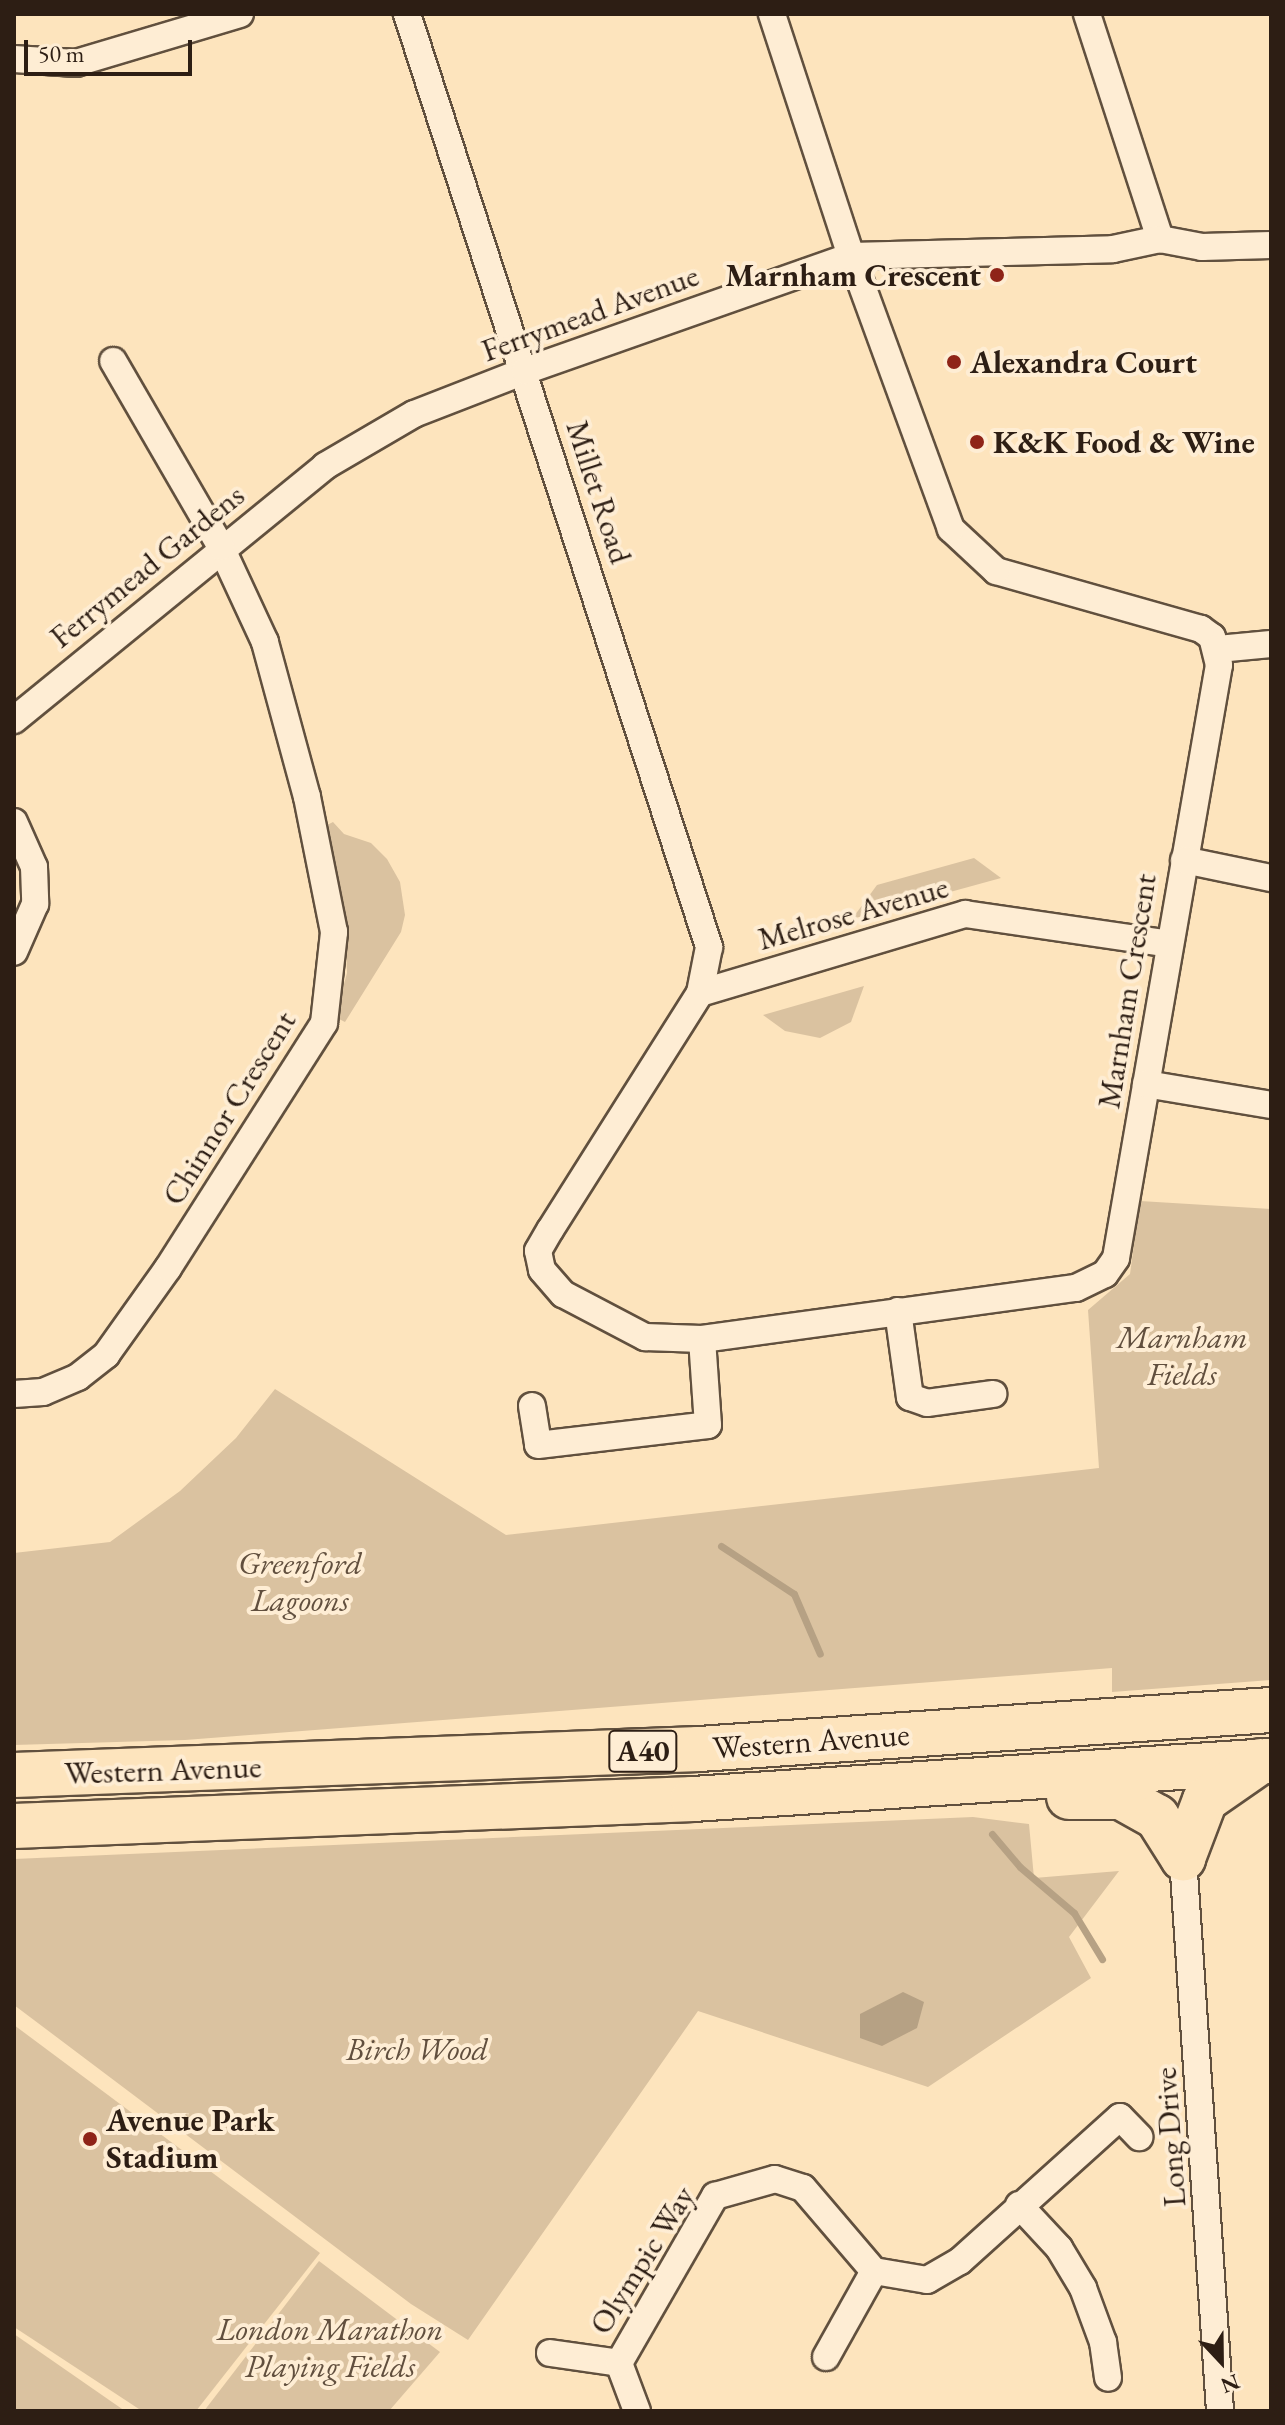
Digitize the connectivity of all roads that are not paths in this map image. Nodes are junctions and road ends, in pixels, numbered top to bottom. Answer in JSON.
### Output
{"nodes":[{"id":1,"x":240,"y":14,"type":"edge"},
{"id":2,"x":407,"y":14,"type":"edge"},
{"id":3,"x":772,"y":14,"type":"edge"},
{"id":4,"x":1087,"y":14,"type":"edge"},
{"id":5,"x":14,"y":59,"type":"edge"},
{"id":6,"x":1160,"y":239,"type":"junction"},
{"id":7,"x":1271,"y":245,"type":"edge"},
{"id":8,"x":851,"y":256,"type":"junction"},
{"id":9,"x":113,"y":361,"type":"dead end"},
{"id":10,"x":525,"y":371,"type":"junction"},
{"id":11,"x":325,"y":466,"type":"joint"},
{"id":12,"x":221,"y":547,"type":"junction"},
{"id":13,"x":1271,"y":644,"type":"edge"},
{"id":14,"x":1218,"y":649,"type":"junction"},
{"id":15,"x":14,"y":720,"type":"edge"},
{"id":16,"x":14,"y":822,"type":"edge"},
{"id":17,"x":1184,"y":860,"type":"junction"},
{"id":18,"x":1271,"y":878,"type":"edge"},
{"id":19,"x":1170,"y":944,"type":"junction"},
{"id":20,"x":14,"y":952,"type":"edge"},
{"id":21,"x":700,"y":993,"type":"junction"},
{"id":22,"x":1146,"y":1084,"type":"junction"},
{"id":23,"x":1271,"y":1105,"type":"edge"},
{"id":24,"x":898,"y":1311,"type":"junction"},
{"id":25,"x":702,"y":1339,"type":"junction"},
{"id":26,"x":14,"y":1394,"type":"edge"},
{"id":27,"x":993,"y":1394,"type":"dead end"},
{"id":28,"x":532,"y":1406,"type":"dead end"},
{"id":29,"x":1271,"y":1710,"type":"edge"},
{"id":30,"x":1266,"y":1761,"type":"edge"},
{"id":31,"x":14,"y":1775,"type":"edge"},
{"id":32,"x":693,"y":1799,"type":"junction"},
{"id":33,"x":14,"y":1826,"type":"edge"},
{"id":34,"x":1183,"y":1858,"type":"junction"},
{"id":35,"x":1139,"y":2137,"type":"dead end"},
{"id":36,"x":1019,"y":2205,"type":"junction"},
{"id":37,"x":874,"y":2271,"type":"junction"},
{"id":38,"x":550,"y":2353,"type":"dead end"},
{"id":39,"x":826,"y":2357,"type":"dead end"},
{"id":40,"x":619,"y":2363,"type":"junction"},
{"id":41,"x":1108,"y":2378,"type":"dead end"},
{"id":42,"x":637,"y":2411,"type":"edge"},
{"id":43,"x":1220,"y":2411,"type":"edge"}],
"edges":[{"from":1,"to":5,"type":"street"},
{"from":2,"to":10,"type":"street","name":"Millet Road"},
{"from":3,"to":8,"type":"street"},
{"from":4,"to":6,"type":"street"},
{"from":6,"to":7,"type":"street","name":"Ferrymead Avenue"},
{"from":6,"to":8,"type":"street","name":"Ferrymead Avenue"},
{"from":8,"to":10,"type":"street","name":"Ferrymead Avenue"},
{"from":8,"to":14,"type":"street"},
{"from":9,"to":12,"type":"street","name":"Chinnor Crescent"},
{"from":10,"to":11,"type":"street","name":"Ferrymead Avenue"},
{"from":10,"to":21,"type":"street","name":"Millet Road"},
{"from":11,"to":12,"type":"street","name":"Ferrymead Gardens"},
{"from":12,"to":15,"type":"street","name":"Ferrymead Gardens"},
{"from":12,"to":26,"type":"street","name":"Chinnor Crescent"},
{"from":13,"to":14,"type":"street"},
{"from":14,"to":17,"type":"street","name":"Marnham Crescent"},
{"from":16,"to":20,"type":"street"},
{"from":17,"to":18,"type":"street"},
{"from":17,"to":19,"type":"street","name":"Marnham Crescent"},
{"from":19,"to":21,"type":"street","name":"Melrose Avenue"},
{"from":19,"to":22,"type":"street","name":"Marnham Crescent"},
{"from":21,"to":25,"type":"street","name":"Marnham Crescent"},
{"from":22,"to":23,"type":"street"},
{"from":22,"to":24,"type":"street","name":"Marnham Crescent"},
{"from":24,"to":25,"type":"street","name":"Marnham Crescent"},
{"from":24,"to":27,"type":"street"},
{"from":25,"to":28,"type":"street"},
{"from":29,"to":31,"type":"highway","name":"Western Avenue","number":"A40"},
{"from":30,"to":32,"type":"highway","name":"Western Avenue","number":"A40"},
{"from":30,"to":34,"type":"highway"},
{"from":32,"to":33,"type":"highway","name":"Western Avenue","number":"A40"},
{"from":32,"to":34,"type":"highway"},
{"from":34,"to":43,"type":"street","name":"Long Drive"},
{"from":35,"to":36,"type":"street"},
{"from":36,"to":37,"type":"street"},
{"from":36,"to":41,"type":"street"},
{"from":37,"to":39,"type":"street"},
{"from":37,"to":40,"type":"street","name":"Olympic Way"},
{"from":38,"to":40,"type":"street","name":"Olympic Way"},
{"from":40,"to":42,"type":"street","name":"Olympic Way"}]}
